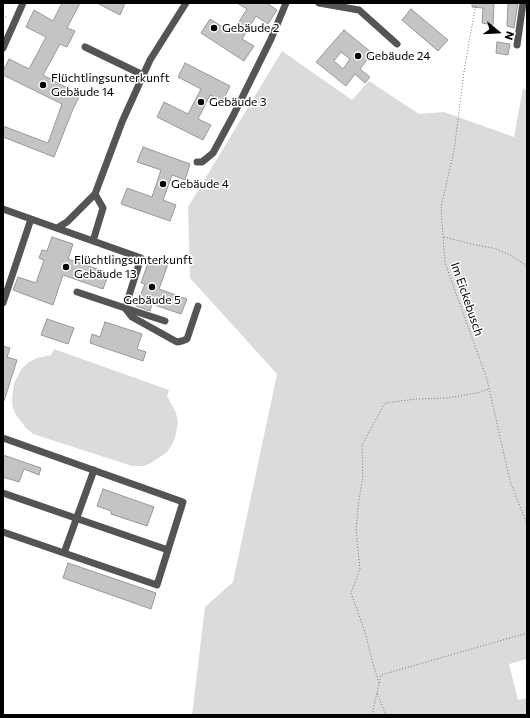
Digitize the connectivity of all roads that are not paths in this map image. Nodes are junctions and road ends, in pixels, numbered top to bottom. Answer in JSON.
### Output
{"nodes":[{"id":1,"x":23,"y":3,"type":"edge"},
{"id":2,"x":186,"y":3,"type":"edge"},
{"id":3,"x":286,"y":3,"type":"edge"},
{"id":4,"x":319,"y":3,"type":"edge"},
{"id":5,"x":523,"y":3,"type":"edge"},
{"id":6,"x":397,"y":44,"type":"dead end"},
{"id":7,"x":517,"y":45,"type":"dead end"},
{"id":8,"x":85,"y":47,"type":"dead end"},
{"id":9,"x":3,"y":48,"type":"edge"},
{"id":10,"x":143,"y":75,"type":"junction"},
{"id":11,"x":197,"y":162,"type":"dead end"},
{"id":12,"x":95,"y":194,"type":"junction"},
{"id":13,"x":3,"y":209,"type":"edge"},
{"id":14,"x":31,"y":219,"type":"junction"},
{"id":15,"x":57,"y":228,"type":"junction"},
{"id":16,"x":92,"y":241,"type":"junction"},
{"id":17,"x":78,"y":292,"type":"dead end"},
{"id":18,"x":3,"y":303,"type":"edge"},
{"id":19,"x":198,"y":306,"type":"dead end"},
{"id":20,"x":125,"y":308,"type":"junction"},
{"id":21,"x":165,"y":320,"type":"dead end"},
{"id":22,"x":3,"y":438,"type":"edge"},
{"id":23,"x":94,"y":470,"type":"junction"},
{"id":24,"x":3,"y":493,"type":"edge"},
{"id":25,"x":77,"y":518,"type":"junction"},
{"id":26,"x":3,"y":532,"type":"edge"},
{"id":27,"x":168,"y":550,"type":"junction"},
{"id":28,"x":64,"y":553,"type":"junction"}],
"edges":[{"from":1,"to":9,"type":"lane"},
{"from":2,"to":10,"type":"lane"},
{"from":3,"to":11,"type":"lane"},
{"from":4,"to":6,"type":"lane"},
{"from":5,"to":7,"type":"lane"},
{"from":8,"to":10,"type":"lane"},
{"from":10,"to":12,"type":"lane"},
{"from":12,"to":15,"type":"lane"},
{"from":12,"to":16,"type":"lane"},
{"from":13,"to":14,"type":"lane"},
{"from":14,"to":15,"type":"lane"},
{"from":14,"to":18,"type":"lane"},
{"from":15,"to":16,"type":"lane"},
{"from":16,"to":20,"type":"lane"},
{"from":17,"to":20,"type":"lane"},
{"from":19,"to":20,"type":"lane"},
{"from":20,"to":21,"type":"lane"},
{"from":22,"to":23,"type":"lane"},
{"from":23,"to":25,"type":"lane"},
{"from":23,"to":27,"type":"lane"},
{"from":24,"to":25,"type":"lane"},
{"from":25,"to":27,"type":"lane"},
{"from":25,"to":28,"type":"lane"},
{"from":26,"to":28,"type":"lane"},
{"from":27,"to":28,"type":"lane"}]}
